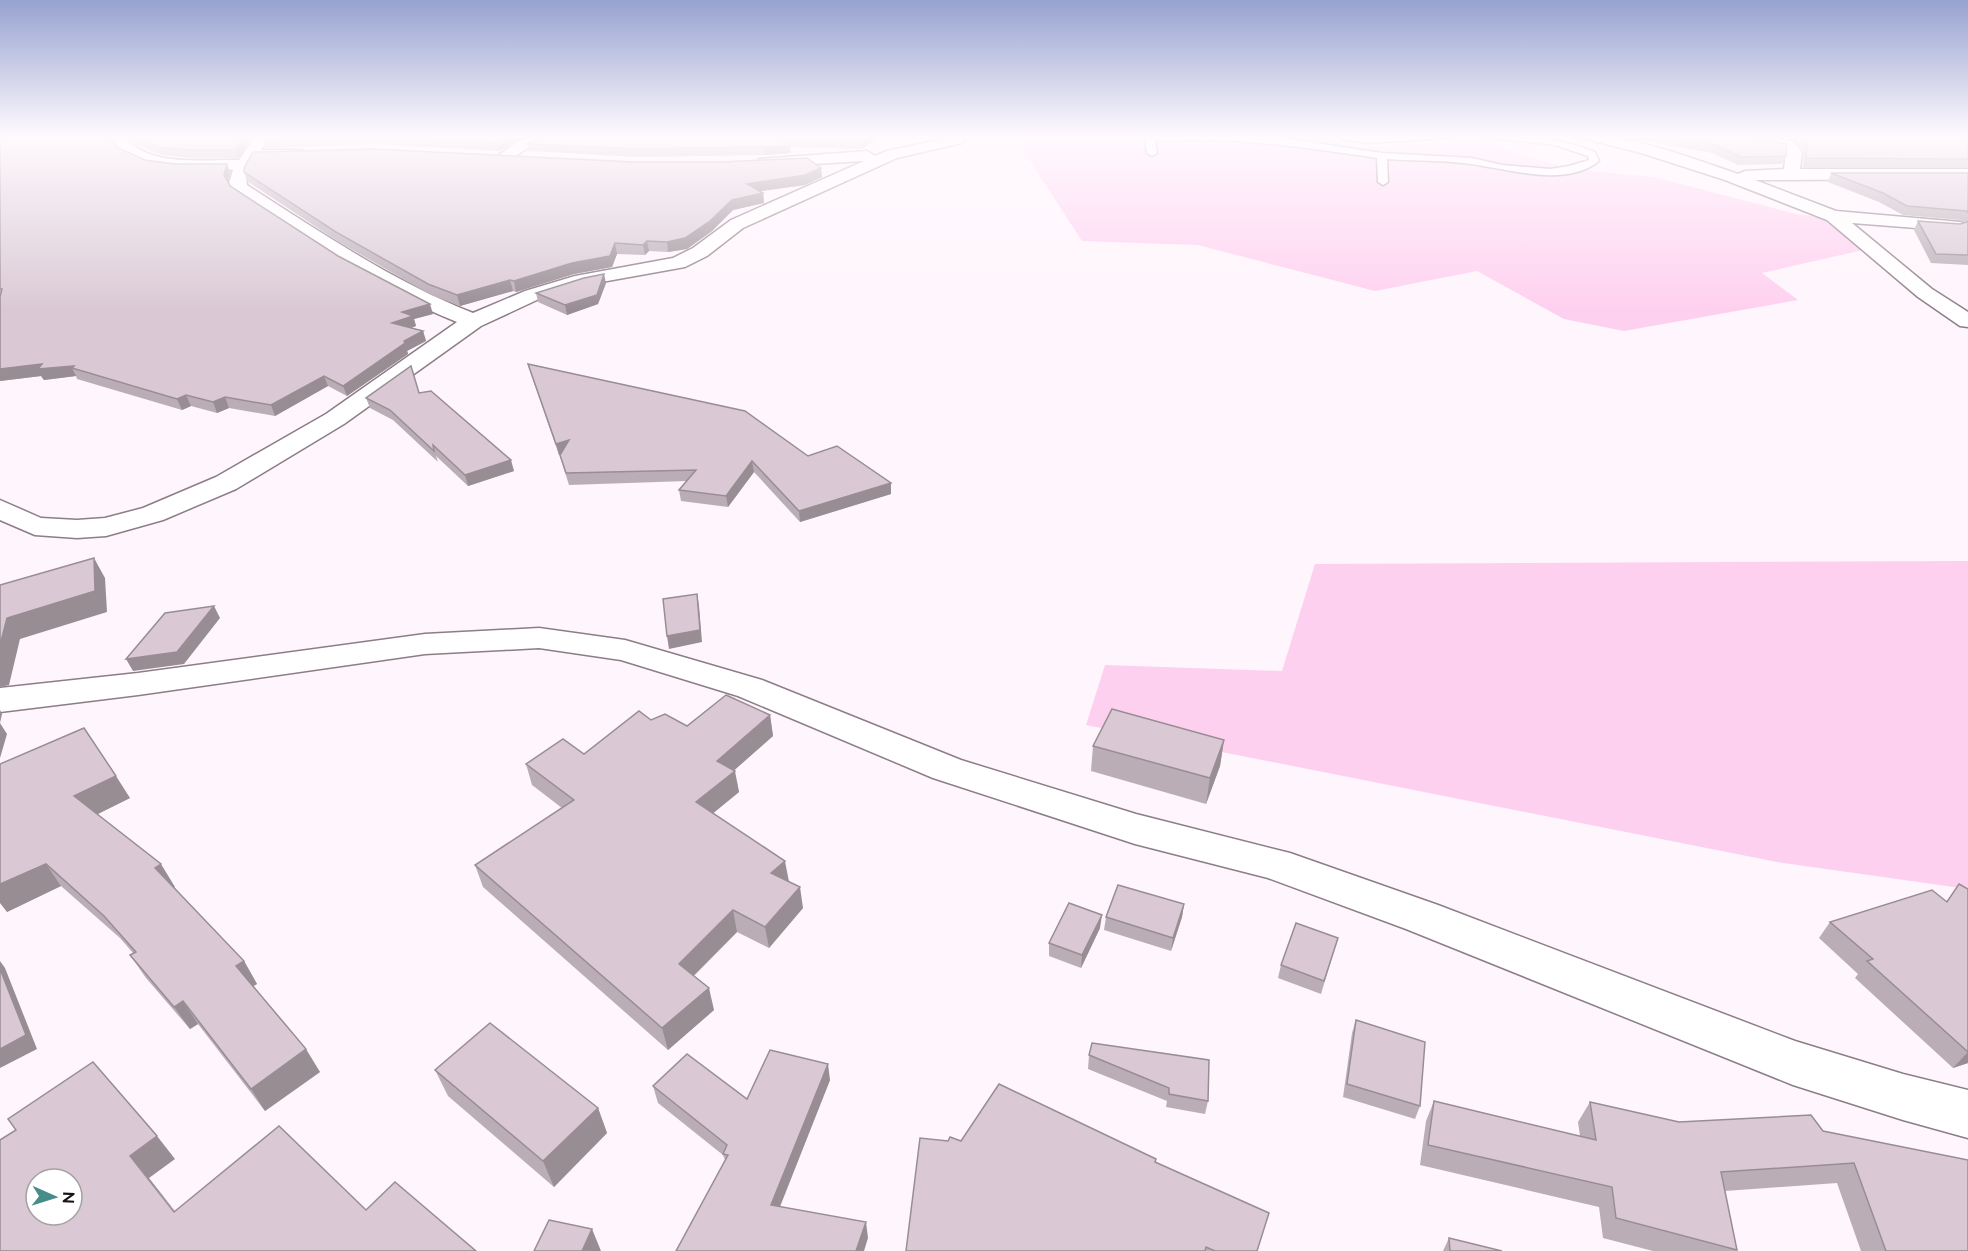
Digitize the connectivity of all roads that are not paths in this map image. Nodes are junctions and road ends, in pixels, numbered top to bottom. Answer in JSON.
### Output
{"nodes":[{"id":1,"x":248,"y":193,"type":"edge"},
{"id":2,"x":805,"y":193,"type":"edge"},
{"id":3,"x":1774,"y":193,"type":"edge"},
{"id":4,"x":1833,"y":216,"type":"junction"},
{"id":5,"x":1955,"y":226,"type":"edge"},
{"id":6,"x":473,"y":321,"type":"junction"},
{"id":7,"x":1968,"y":321,"type":"edge"},
{"id":8,"x":0,"y":509,"type":"edge"},
{"id":9,"x":0,"y":700,"type":"edge"},
{"id":10,"x":1968,"y":1114,"type":"edge"}],
"edges":[{"from":1,"to":6,"type":"street"},
{"from":2,"to":6,"type":"street"},
{"from":3,"to":4,"type":"street"},
{"from":4,"to":5,"type":"street"},
{"from":4,"to":7,"type":"street"},
{"from":6,"to":8,"type":"street"},
{"from":9,"to":10,"type":"street"}]}
